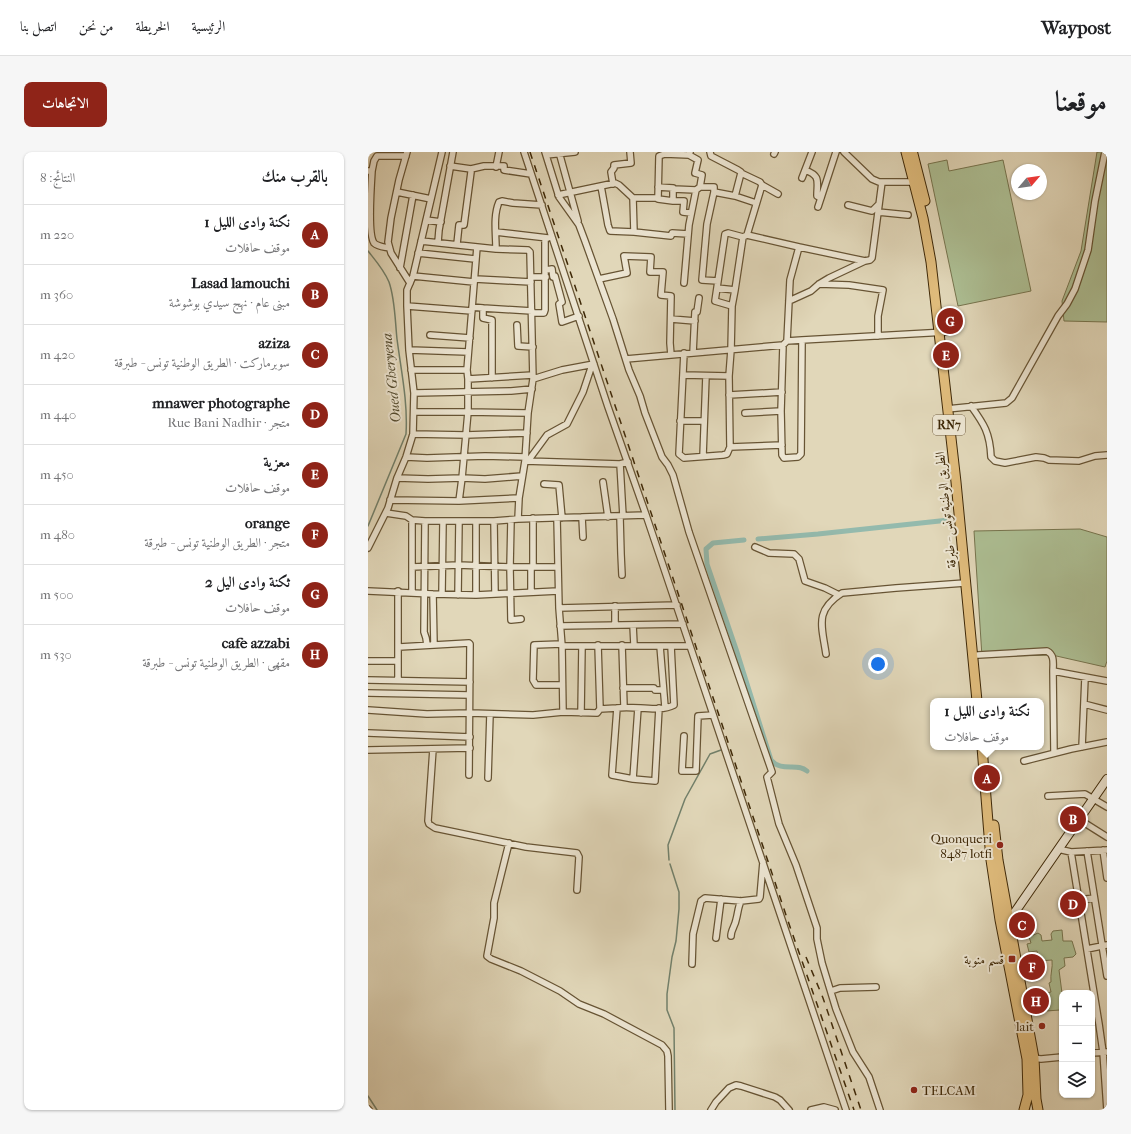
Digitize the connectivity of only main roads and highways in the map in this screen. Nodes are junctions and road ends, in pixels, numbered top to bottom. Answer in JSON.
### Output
{"nodes":[{"id":1,"x":906,"y":152,"type":"edge"},
{"id":2,"x":913,"y":152,"type":"edge"},
{"id":3,"x":943,"y":332,"type":"junction"},
{"id":4,"x":950,"y":408,"type":"junction"},
{"id":5,"x":977,"y":674,"type":"junction"},
{"id":6,"x":977,"y":698,"type":"edge"},
{"id":7,"x":982,"y":698,"type":"edge"},
{"id":8,"x":982,"y":750,"type":"edge"},
{"id":9,"x":987,"y":750,"type":"edge"},
{"id":10,"x":1004,"y":919,"type":"junction"},
{"id":11,"x":1030,"y":1058,"type":"junction"},
{"id":12,"x":1024,"y":1110,"type":"edge"},
{"id":13,"x":1038,"y":1110,"type":"edge"}],
"edges":[{"from":1,"to":3,"type":"main road","name":"الطريق الوطنية تونس - طبرقة","number":"RN7"},
{"from":2,"to":3,"type":"main road","name":"الطريق الوطنية تونس - طبرقة","number":"RN7"},
{"from":3,"to":4,"type":"main road","name":"الطريق الوطنية تونس - طبرقة","number":"RN7"},
{"from":4,"to":5,"type":"main road","name":"الطريق الوطنية تونس - طبرقة","number":"RN7"},
{"from":4,"to":5,"type":"main road","name":"الطريق الوطنية تونس - طبرقة","number":"RN7"},
{"from":5,"to":6,"type":"main road","name":"الطريق الوطنية تونس - طبرقة","number":"RN7"},
{"from":5,"to":7,"type":"main road","name":"الطريق الوطنية تونس - طبرقة","number":"RN7"},
{"from":8,"to":10,"type":"main road"},
{"from":9,"to":10,"type":"main road"},
{"from":10,"to":11,"type":"main road"},
{"from":11,"to":12,"type":"main road"},
{"from":11,"to":13,"type":"main road"}]}
